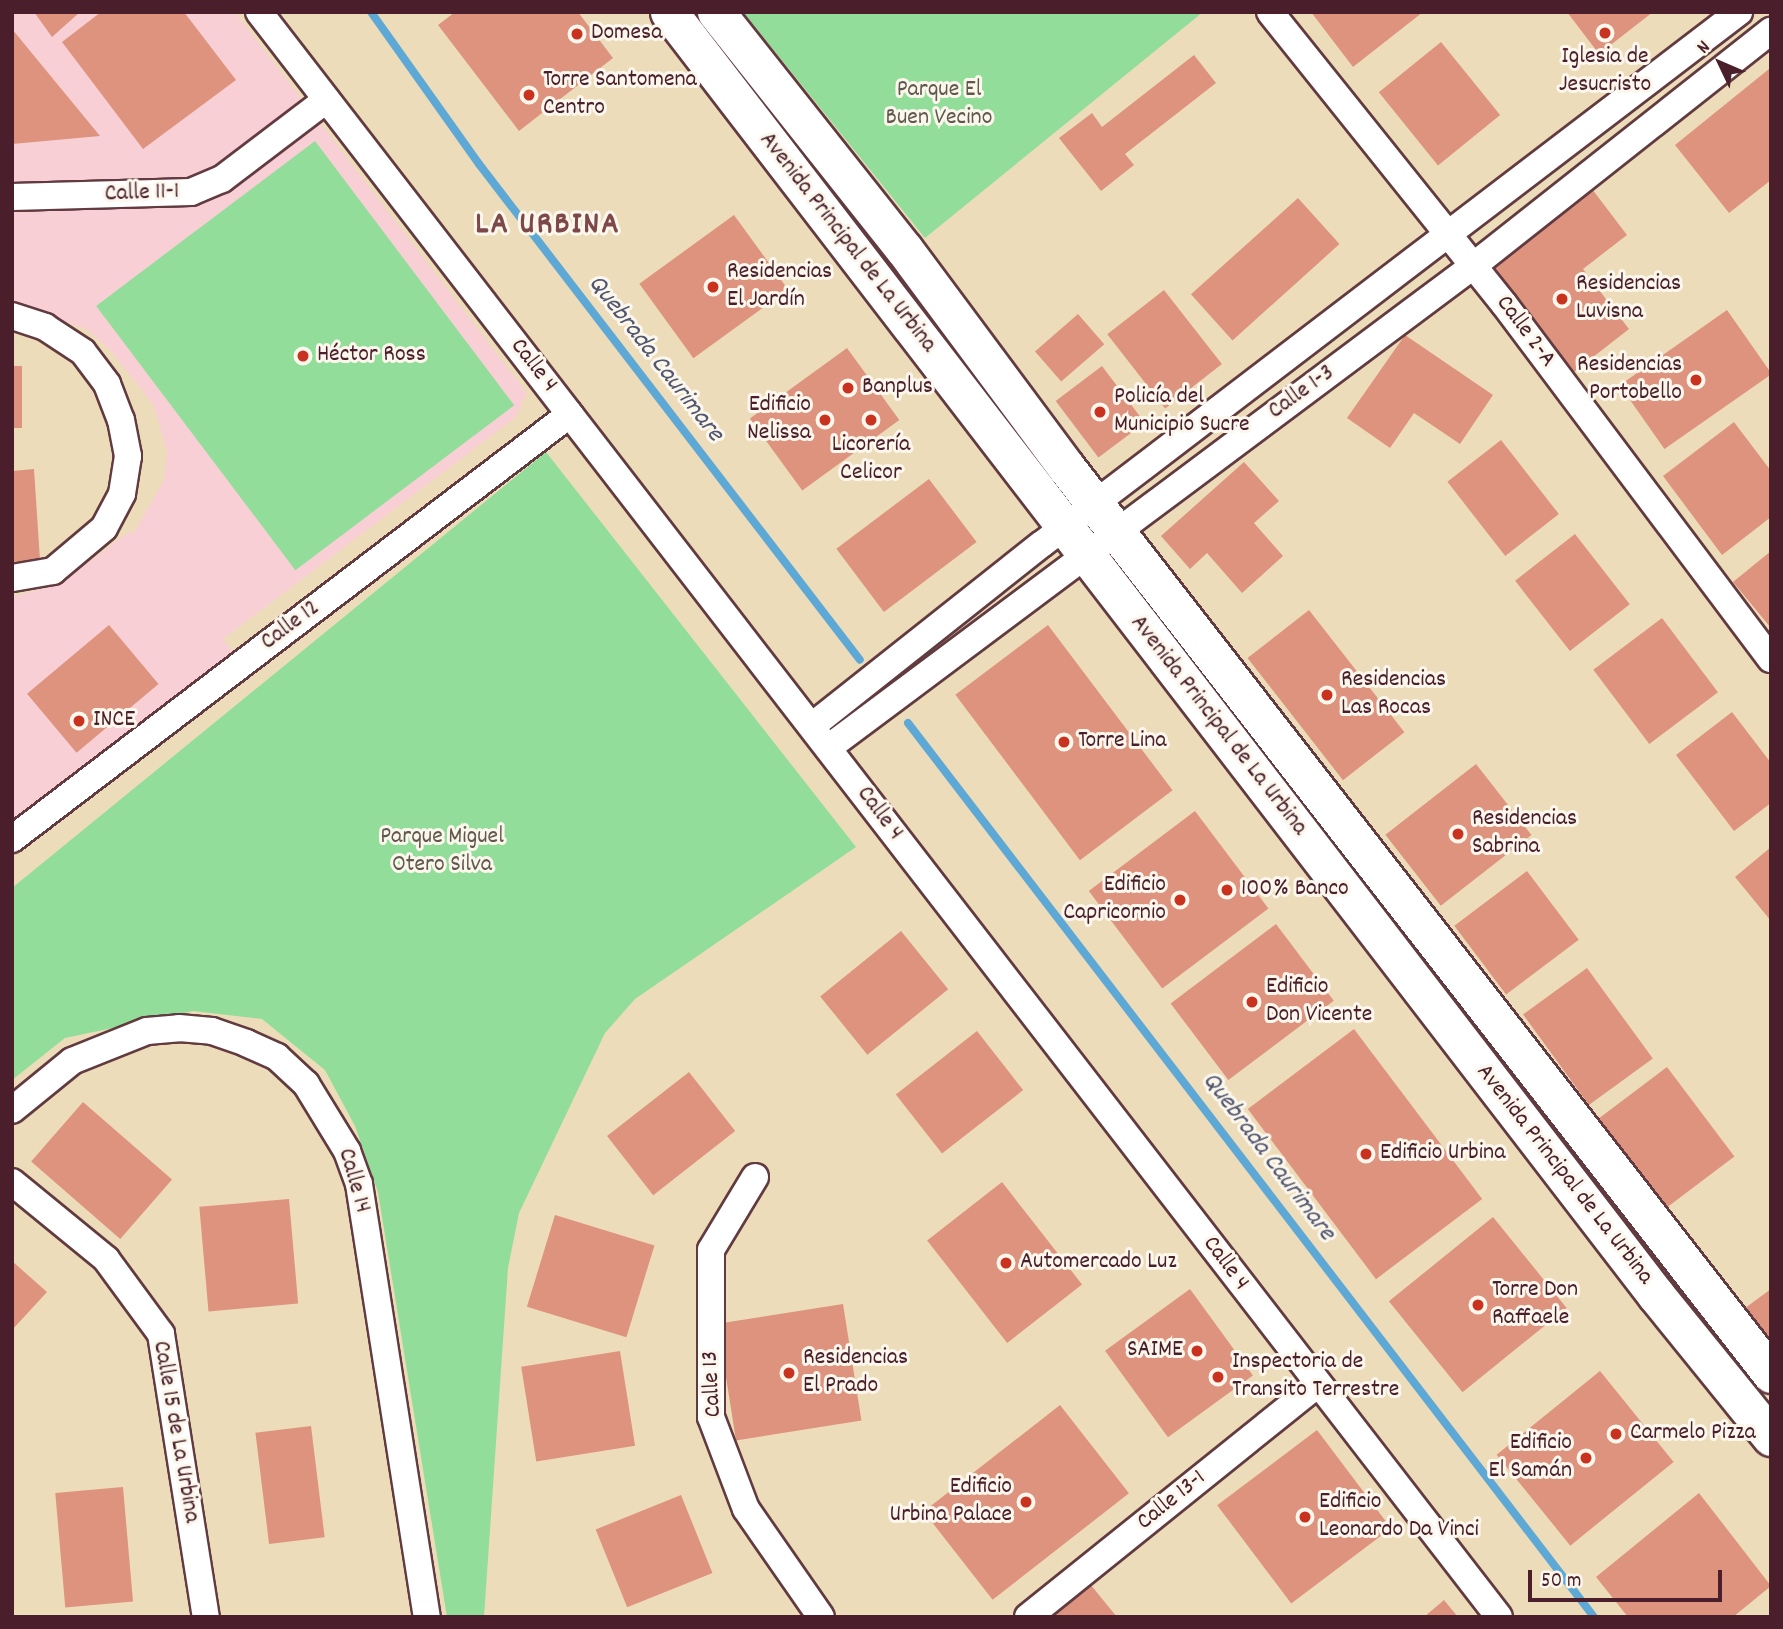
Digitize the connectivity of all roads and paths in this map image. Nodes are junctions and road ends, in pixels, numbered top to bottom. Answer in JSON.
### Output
{"nodes":[{"id":1,"x":259,"y":12,"type":"edge"},
{"id":2,"x":669,"y":12,"type":"edge"},
{"id":3,"x":716,"y":12,"type":"edge"},
{"id":4,"x":1270,"y":12,"type":"edge"},
{"id":5,"x":1739,"y":12,"type":"edge"},
{"id":6,"x":1771,"y":31,"type":"edge"},
{"id":7,"x":326,"y":100,"type":"junction"},
{"id":8,"x":12,"y":197,"type":"edge"},
{"id":9,"x":1449,"y":237,"type":"junction"},
{"id":10,"x":1473,"y":267,"type":"junction"},
{"id":11,"x":12,"y":316,"type":"edge"},
{"id":12,"x":570,"y":414,"type":"junction"},
{"id":13,"x":1106,"y":517,"type":"junction"},
{"id":14,"x":1075,"y":539,"type":"junction"},
{"id":15,"x":12,"y":578,"type":"edge"},
{"id":16,"x":1771,"y":659,"type":"edge"},
{"id":17,"x":811,"y":726,"type":"junction"},
{"id":18,"x":828,"y":748,"type":"junction"},
{"id":19,"x":12,"y":839,"type":"edge"},
{"id":20,"x":12,"y":1110,"type":"edge"},
{"id":21,"x":755,"y":1177,"type":"dead end"},
{"id":22,"x":12,"y":1182,"type":"edge"},
{"id":23,"x":1771,"y":1374,"type":"edge"},
{"id":24,"x":1317,"y":1385,"type":"junction"},
{"id":25,"x":1771,"y":1437,"type":"edge"},
{"id":26,"x":206,"y":1617,"type":"edge"},
{"id":27,"x":426,"y":1617,"type":"edge"},
{"id":28,"x":821,"y":1617,"type":"edge"},
{"id":29,"x":1028,"y":1617,"type":"edge"},
{"id":30,"x":1499,"y":1617,"type":"edge"}],
"edges":[{"from":1,"to":7,"type":"street","name":"Calle 4"},
{"from":2,"to":14,"type":"main road","name":"Avenida Principal de La Urbina"},
{"from":3,"to":13,"type":"main road","name":"Avenida Principal de La Urbina"},
{"from":4,"to":9,"type":"street","name":"Calle 2-A"},
{"from":5,"to":9,"type":"street","name":"Calle 1-3"},
{"from":6,"to":10,"type":"street","name":"Calle 1-3"},
{"from":7,"to":8,"type":"street","name":"Calle 11-1"},
{"from":7,"to":12,"type":"street","name":"Calle 4"},
{"from":9,"to":10,"type":"street","name":"Calle 2-A"},
{"from":9,"to":13,"type":"street","name":"Calle 1-3"},
{"from":10,"to":13,"type":"street","name":"Calle 1-3"},
{"from":10,"to":16,"type":"street","name":"Calle 2-A"},
{"from":11,"to":15,"type":"street"},
{"from":12,"to":17,"type":"street","name":"Calle 4"},
{"from":12,"to":19,"type":"street","name":"Calle 12"},
{"from":13,"to":14,"type":"street","name":"Calle 1-3"},
{"from":13,"to":23,"type":"main road","name":"Avenida Principal de La Urbina"},
{"from":14,"to":17,"type":"street","name":"Calle 1-3"},
{"from":14,"to":18,"type":"street","name":"Calle 1-3"},
{"from":14,"to":25,"type":"main road","name":"Avenida Principal de La Urbina"},
{"from":17,"to":18,"type":"street","name":"Calle 4"},
{"from":18,"to":24,"type":"street","name":"Calle 4"},
{"from":20,"to":27,"type":"street","name":"Calle 14"},
{"from":21,"to":28,"type":"street","name":"Calle 13"},
{"from":22,"to":26,"type":"street","name":"Calle 15 de La Urbina"},
{"from":24,"to":29,"type":"street","name":"Calle 13-1"},
{"from":24,"to":30,"type":"street","name":"Calle 4"}]}
